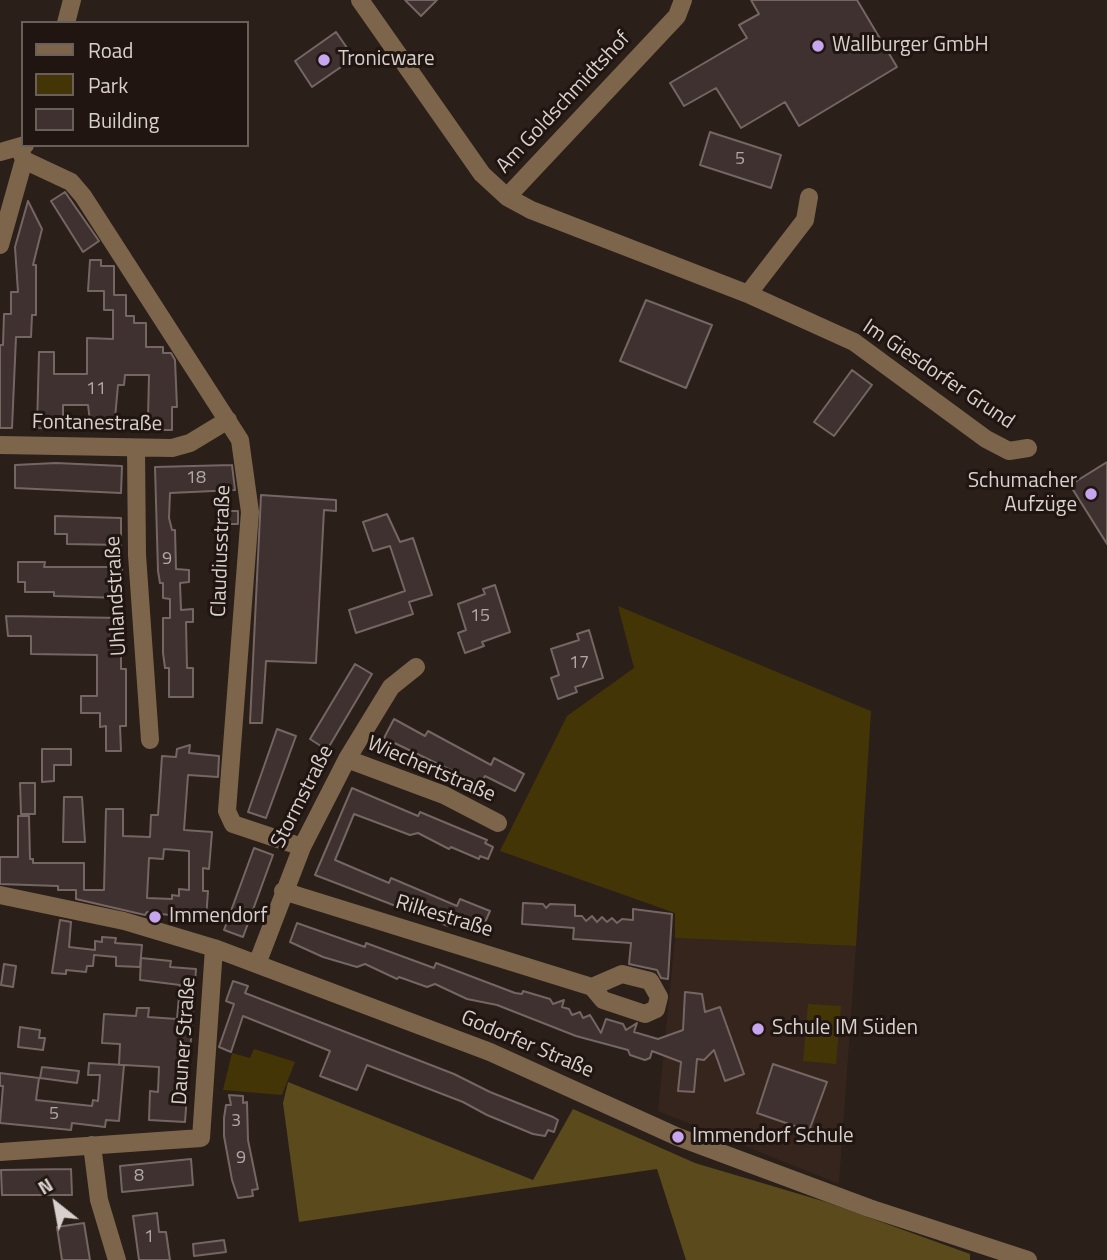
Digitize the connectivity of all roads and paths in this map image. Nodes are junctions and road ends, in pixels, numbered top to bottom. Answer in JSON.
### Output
{"nodes":[{"id":1,"x":72,"y":0,"type":"edge"},
{"id":2,"x":362,"y":1,"type":"edge"},
{"id":3,"x":680,"y":8,"type":"edge"},
{"id":4,"x":67,"y":21,"type":"edge"},
{"id":5,"x":23,"y":151,"type":"edge"},
{"id":6,"x":0,"y":152,"type":"edge"},
{"id":7,"x":507,"y":197,"type":"junction"},
{"id":8,"x":809,"y":197,"type":"dead end"},
{"id":9,"x":0,"y":245,"type":"edge"},
{"id":10,"x":748,"y":295,"type":"junction"},
{"id":11,"x":228,"y":420,"type":"junction"},
{"id":12,"x":0,"y":445,"type":"edge"},
{"id":13,"x":1028,"y":447,"type":"dead end"},
{"id":14,"x":136,"y":449,"type":"junction"},
{"id":15,"x":416,"y":667,"type":"dead end"},
{"id":16,"x":150,"y":740,"type":"dead end"},
{"id":17,"x":347,"y":760,"type":"junction"},
{"id":18,"x":498,"y":823,"type":"dead end"},
{"id":19,"x":302,"y":847,"type":"junction"},
{"id":20,"x":283,"y":891,"type":"junction"},
{"id":21,"x":0,"y":895,"type":"edge"},
{"id":22,"x":214,"y":948,"type":"junction"},
{"id":23,"x":257,"y":964,"type":"junction"},
{"id":24,"x":592,"y":988,"type":"dead end"},
{"id":25,"x":92,"y":1145,"type":"junction"},
{"id":26,"x":0,"y":1152,"type":"edge"},
{"id":27,"x":117,"y":1260,"type":"edge"},
{"id":28,"x":1028,"y":1260,"type":"edge"}],
"edges":[{"from":1,"to":4,"type":"street"},
{"from":2,"to":7,"type":"street","name":"Am Goldschmidtshof"},
{"from":3,"to":7,"type":"street","name":"Am Goldschmidtshof"},
{"from":5,"to":6,"type":"street"},
{"from":5,"to":9,"type":"street"},
{"from":5,"to":11,"type":"street","name":"Claudiusstraße"},
{"from":7,"to":10,"type":"street","name":"Im Giesdorfer Grund"},
{"from":8,"to":10,"type":"street"},
{"from":10,"to":13,"type":"street","name":"Im Giesdorfer Grund"},
{"from":11,"to":14,"type":"street","name":"Fontanestraße"},
{"from":11,"to":19,"type":"street","name":"Claudiusstraße"},
{"from":12,"to":14,"type":"street","name":"Fontanestraße"},
{"from":14,"to":16,"type":"street","name":"Uhlandstraße"},
{"from":15,"to":17,"type":"street","name":"Stormstraße"},
{"from":17,"to":18,"type":"street","name":"Wiechertstraße"},
{"from":17,"to":19,"type":"street","name":"Stormstraße"},
{"from":19,"to":20,"type":"street","name":"Stormstraße"},
{"from":20,"to":23,"type":"street","name":"Stormstraße"},
{"from":20,"to":24,"type":"street","name":"Rilkestraße"},
{"from":21,"to":22,"type":"street","name":"Godorfer Straße"},
{"from":22,"to":23,"type":"street","name":"Godorfer Straße"},
{"from":22,"to":25,"type":"street","name":"Dauner Straße"},
{"from":23,"to":28,"type":"street","name":"Godorfer Straße"},
{"from":25,"to":26,"type":"street"},
{"from":25,"to":27,"type":"street"}]}
